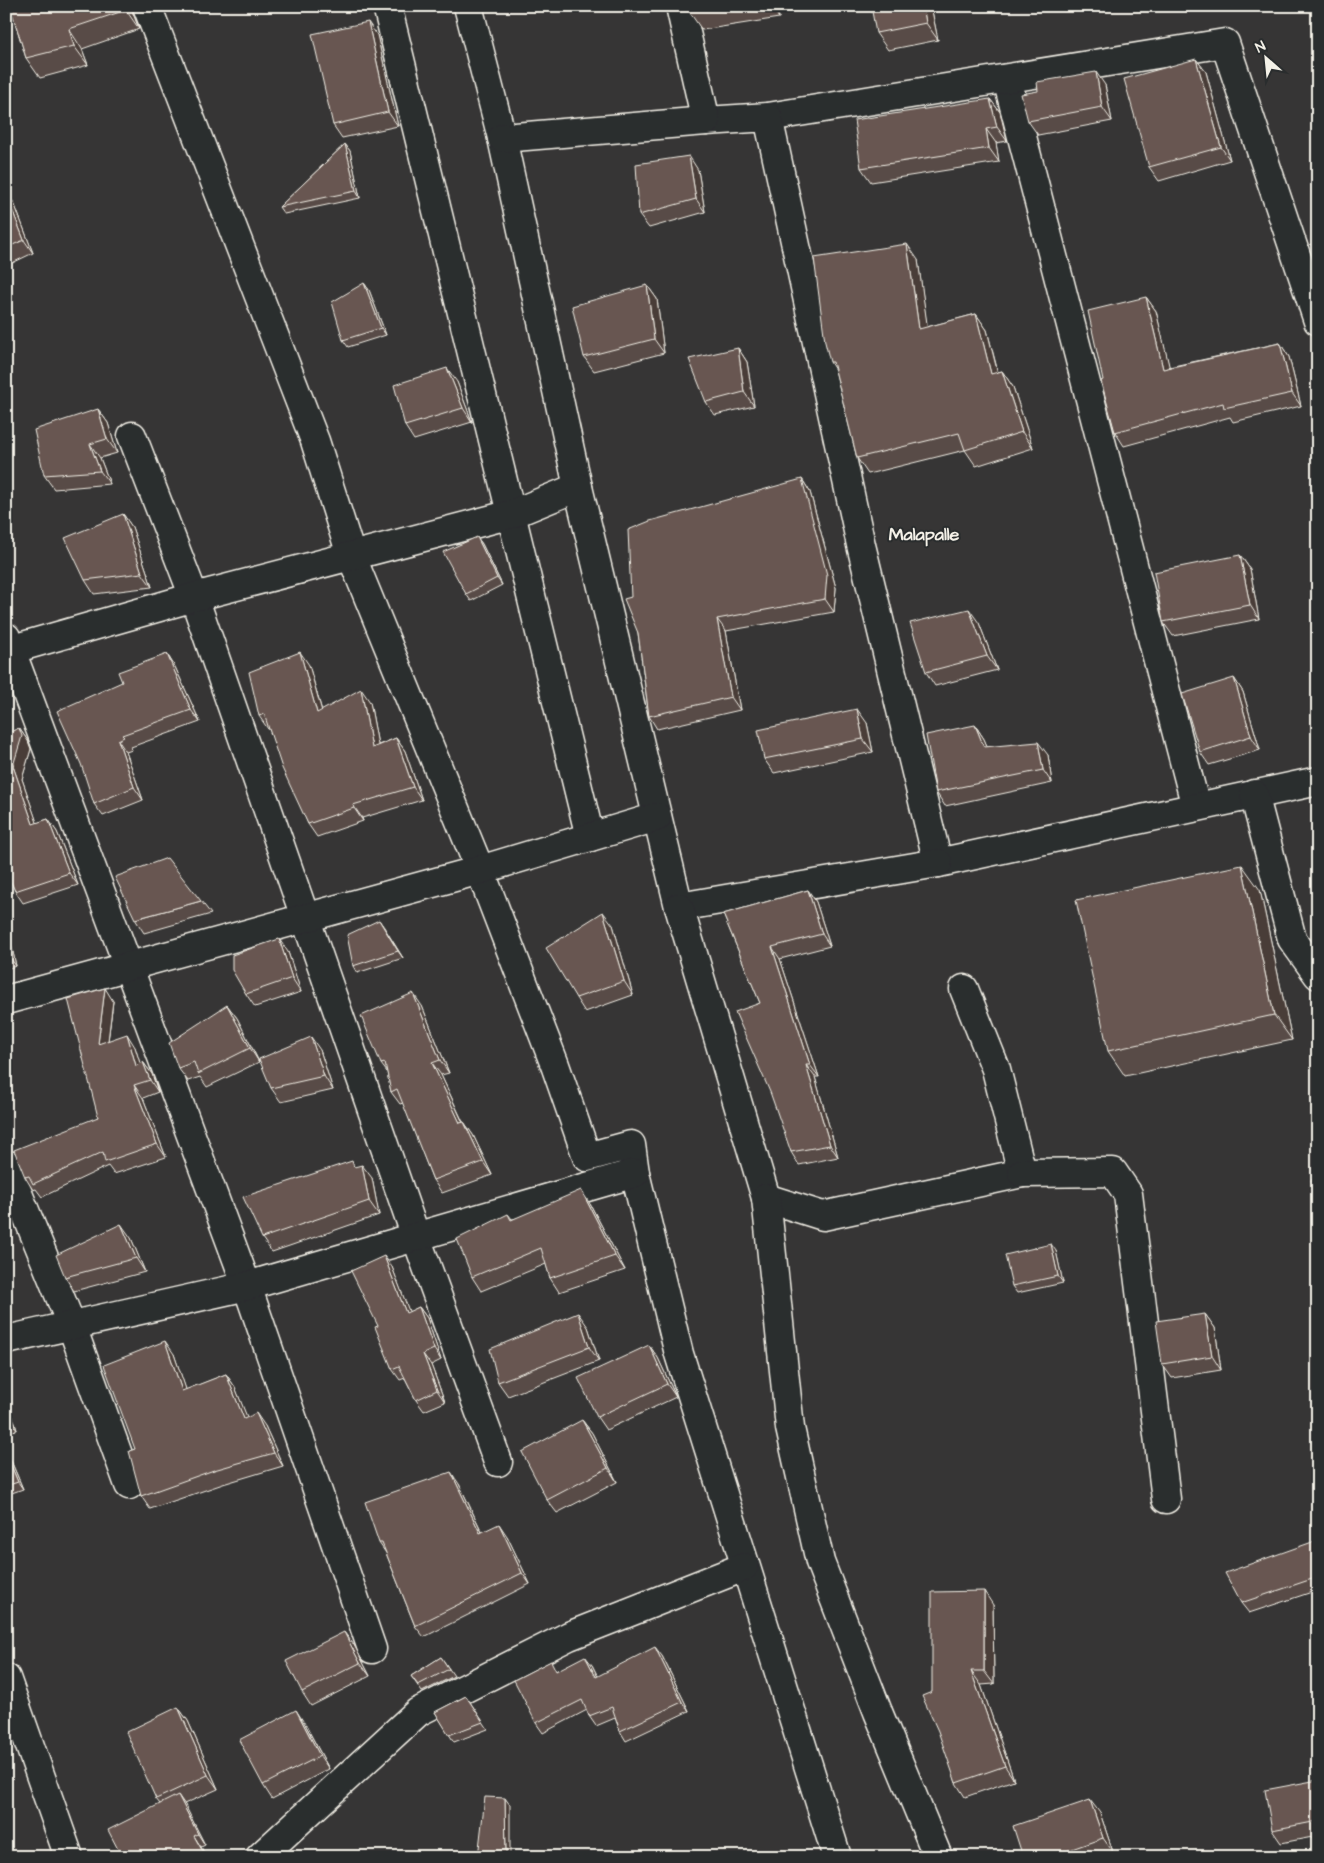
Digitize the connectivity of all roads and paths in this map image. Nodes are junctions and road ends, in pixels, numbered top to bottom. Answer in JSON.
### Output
{"nodes":[{"id":1,"x":147,"y":6,"type":"edge"},
{"id":2,"x":387,"y":6,"type":"edge"},
{"id":3,"x":468,"y":6,"type":"edge"},
{"id":4,"x":680,"y":6,"type":"edge"},
{"id":5,"x":1007,"y":78,"type":"junction"},
{"id":6,"x":768,"y":116,"type":"junction"},
{"id":7,"x":706,"y":121,"type":"junction"},
{"id":8,"x":502,"y":138,"type":"junction"},
{"id":9,"x":1318,"y":321,"type":"edge"},
{"id":10,"x":132,"y":436,"type":"dead end"},
{"id":11,"x":578,"y":487,"type":"junction"},
{"id":12,"x":512,"y":514,"type":"junction"},
{"id":13,"x":351,"y":555,"type":"junction"},
{"id":14,"x":194,"y":597,"type":"junction"},
{"id":15,"x":8,"y":646,"type":"edge"},
{"id":16,"x":1318,"y":781,"type":"edge"},
{"id":17,"x":1254,"y":794,"type":"junction"},
{"id":18,"x":1196,"y":806,"type":"junction"},
{"id":19,"x":657,"y":817,"type":"junction"},
{"id":20,"x":590,"y":837,"type":"junction"},
{"id":21,"x":938,"y":863,"type":"junction"},
{"id":22,"x":480,"y":870,"type":"junction"},
{"id":23,"x":679,"y":906,"type":"junction"},
{"id":24,"x":305,"y":918,"type":"junction"},
{"id":25,"x":130,"y":966,"type":"junction"},
{"id":26,"x":1318,"y":975,"type":"edge"},
{"id":27,"x":964,"y":989,"type":"dead end"},
{"id":28,"x":6,"y":1000,"type":"edge"},
{"id":29,"x":6,"y":1164,"type":"edge"},
{"id":30,"x":1022,"y":1173,"type":"junction"},
{"id":31,"x":635,"y":1174,"type":"junction"},
{"id":32,"x":766,"y":1198,"type":"junction"},
{"id":33,"x":416,"y":1237,"type":"junction"},
{"id":34,"x":247,"y":1286,"type":"junction"},
{"id":35,"x":71,"y":1324,"type":"junction"},
{"id":36,"x":6,"y":1340,"type":"edge"},
{"id":37,"x":498,"y":1462,"type":"dead end"},
{"id":38,"x":129,"y":1485,"type":"dead end"},
{"id":39,"x":1166,"y":1500,"type":"dead end"},
{"id":40,"x":744,"y":1567,"type":"junction"},
{"id":41,"x":372,"y":1649,"type":"dead end"},
{"id":42,"x":6,"y":1678,"type":"edge"},
{"id":43,"x":69,"y":1857,"type":"edge"},
{"id":44,"x":260,"y":1857,"type":"edge"},
{"id":45,"x":837,"y":1857,"type":"edge"},
{"id":46,"x":938,"y":1857,"type":"edge"}],
"edges":[{"from":1,"to":13,"type":"street"},
{"from":2,"to":12,"type":"street"},
{"from":3,"to":8,"type":"street"},
{"from":4,"to":7,"type":"street"},
{"from":5,"to":6,"type":"street"},
{"from":5,"to":9,"type":"street"},
{"from":5,"to":18,"type":"street"},
{"from":6,"to":7,"type":"street"},
{"from":6,"to":21,"type":"street"},
{"from":7,"to":8,"type":"street"},
{"from":8,"to":11,"type":"street"},
{"from":10,"to":14,"type":"street"},
{"from":11,"to":12,"type":"street"},
{"from":11,"to":19,"type":"street"},
{"from":12,"to":13,"type":"street"},
{"from":12,"to":20,"type":"street"},
{"from":13,"to":14,"type":"street"},
{"from":13,"to":22,"type":"street"},
{"from":14,"to":15,"type":"street"},
{"from":14,"to":24,"type":"street"},
{"from":15,"to":25,"type":"street"},
{"from":16,"to":17,"type":"street"},
{"from":17,"to":18,"type":"street"},
{"from":17,"to":26,"type":"street"},
{"from":18,"to":21,"type":"street"},
{"from":19,"to":20,"type":"street"},
{"from":19,"to":23,"type":"street"},
{"from":20,"to":22,"type":"street"},
{"from":21,"to":23,"type":"street"},
{"from":22,"to":24,"type":"street"},
{"from":22,"to":31,"type":"street"},
{"from":23,"to":32,"type":"street"},
{"from":24,"to":25,"type":"street"},
{"from":24,"to":33,"type":"street"},
{"from":25,"to":28,"type":"street"},
{"from":25,"to":34,"type":"street"},
{"from":27,"to":30,"type":"street"},
{"from":29,"to":35,"type":"street"},
{"from":30,"to":32,"type":"street"},
{"from":30,"to":39,"type":"street"},
{"from":31,"to":33,"type":"street"},
{"from":31,"to":40,"type":"street"},
{"from":32,"to":46,"type":"street"},
{"from":33,"to":34,"type":"street"},
{"from":33,"to":37,"type":"street"},
{"from":34,"to":35,"type":"street"},
{"from":34,"to":41,"type":"street"},
{"from":35,"to":36,"type":"street"},
{"from":35,"to":38,"type":"street"},
{"from":40,"to":44,"type":"street"},
{"from":40,"to":45,"type":"street"},
{"from":42,"to":43,"type":"street"}]}
